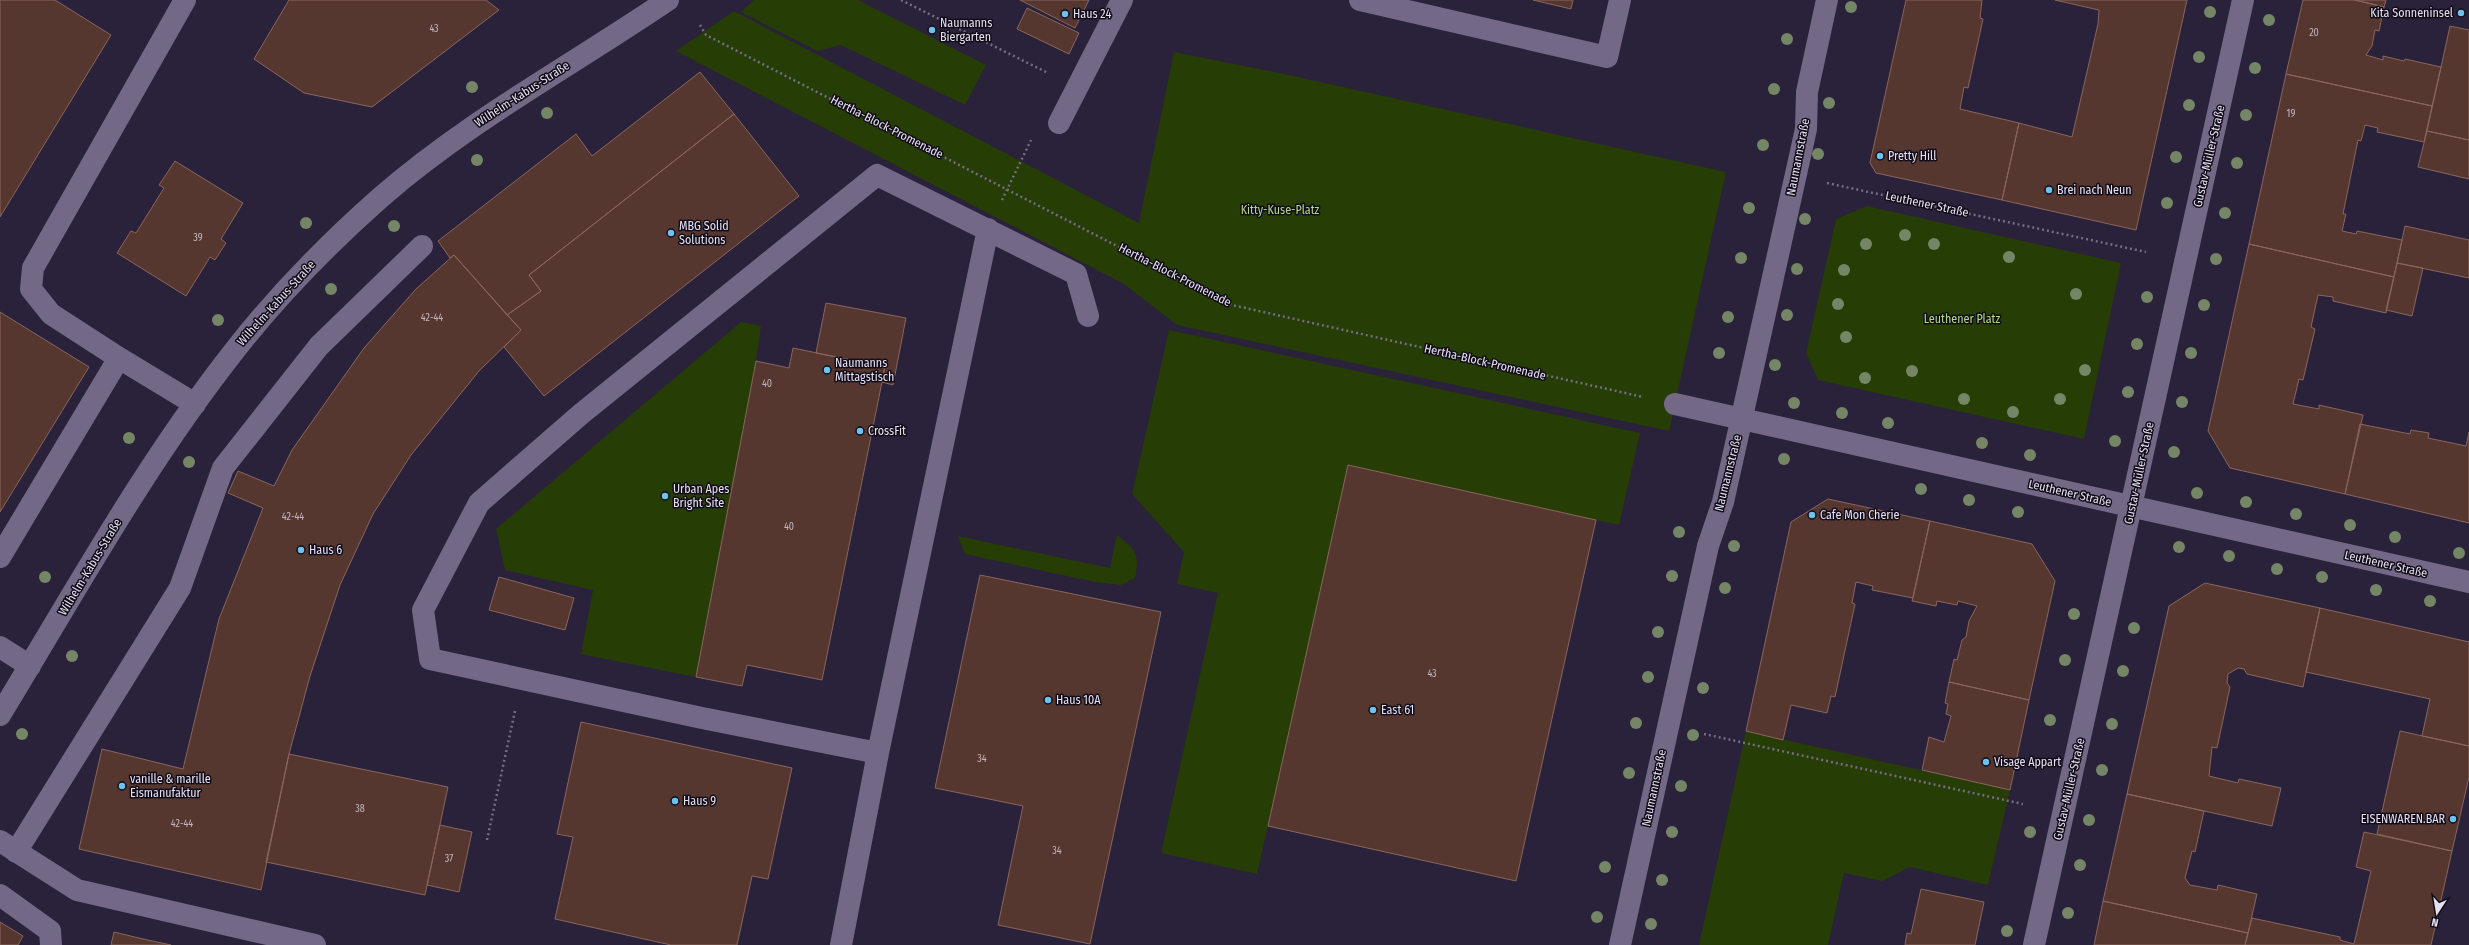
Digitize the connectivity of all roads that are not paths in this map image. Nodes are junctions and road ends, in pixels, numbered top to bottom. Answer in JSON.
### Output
{"nodes":[{"id":1,"x":186,"y":0,"type":"edge"},
{"id":2,"x":668,"y":0,"type":"edge"},
{"id":3,"x":1122,"y":0,"type":"edge"},
{"id":4,"x":1360,"y":0,"type":"edge"},
{"id":5,"x":1620,"y":0,"type":"edge"},
{"id":6,"x":1827,"y":0,"type":"edge"},
{"id":7,"x":2244,"y":0,"type":"edge"},
{"id":8,"x":1059,"y":123,"type":"road end"},
{"id":9,"x":988,"y":229,"type":"junction"},
{"id":10,"x":422,"y":246,"type":"dead end"},
{"id":11,"x":1088,"y":316,"type":"dead end"},
{"id":12,"x":119,"y":358,"type":"junction"},
{"id":13,"x":195,"y":404,"type":"junction"},
{"id":14,"x":1675,"y":404,"type":"road end"},
{"id":15,"x":1741,"y":419,"type":"junction"},
{"id":16,"x":2131,"y":507,"type":"junction"},
{"id":17,"x":0,"y":557,"type":"edge"},
{"id":18,"x":2469,"y":582,"type":"edge"},
{"id":19,"x":0,"y":647,"type":"edge"},
{"id":20,"x":30,"y":666,"type":"junction"},
{"id":21,"x":0,"y":715,"type":"edge"},
{"id":22,"x":878,"y":753,"type":"junction"},
{"id":23,"x":8,"y":846,"type":"edge"},
{"id":24,"x":0,"y":895,"type":"edge"},
{"id":25,"x":51,"y":945,"type":"edge"},
{"id":26,"x":315,"y":945,"type":"edge"},
{"id":27,"x":840,"y":945,"type":"edge"},
{"id":28,"x":1620,"y":945,"type":"edge"},
{"id":29,"x":2034,"y":945,"type":"edge"}],
"edges":[{"from":1,"to":12,"type":"street"},
{"from":2,"to":13,"type":"street","name":"Wilhelm-Kabus-Straße"},
{"from":3,"to":8,"type":"street"},
{"from":4,"to":5,"type":"street"},
{"from":6,"to":15,"type":"street","name":"Naumannstraße"},
{"from":7,"to":16,"type":"street","name":"Gustav-Müller-Straße"},
{"from":9,"to":11,"type":"street"},
{"from":9,"to":22,"type":"street"},
{"from":9,"to":22,"type":"street"},
{"from":10,"to":23,"type":"street"},
{"from":12,"to":13,"type":"street"},
{"from":12,"to":17,"type":"street"},
{"from":13,"to":20,"type":"street","name":"Wilhelm-Kabus-Straße"},
{"from":14,"to":15,"type":"street"},
{"from":15,"to":16,"type":"street","name":"Leuthener Straße"},
{"from":15,"to":28,"type":"street","name":"Naumannstraße"},
{"from":16,"to":18,"type":"street","name":"Leuthener Straße"},
{"from":16,"to":29,"type":"street","name":"Gustav-Müller-Straße"},
{"from":19,"to":20,"type":"street"},
{"from":20,"to":21,"type":"street","name":"Wilhelm-Kabus-Straße"},
{"from":22,"to":27,"type":"street"},
{"from":23,"to":26,"type":"street"},
{"from":24,"to":25,"type":"street"}]}
